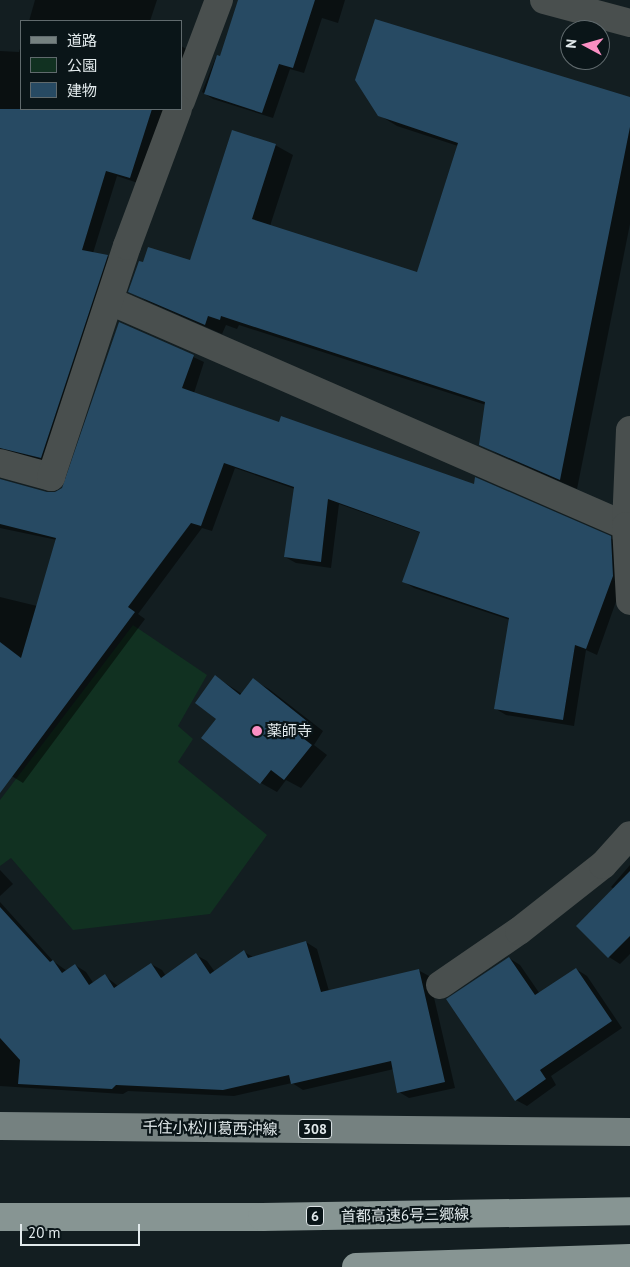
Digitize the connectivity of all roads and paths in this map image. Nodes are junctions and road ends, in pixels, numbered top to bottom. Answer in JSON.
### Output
{"nodes":[{"id":1,"x":219,"y":0,"type":"edge"},
{"id":2,"x":544,"y":0,"type":"edge"},
{"id":3,"x":583,"y":6,"type":"edge"},
{"id":4,"x":630,"y":24,"type":"edge"},
{"id":5,"x":182,"y":98,"type":"edge"},
{"id":6,"x":178,"y":110,"type":"edge"},
{"id":7,"x":110,"y":301,"type":"junction"},
{"id":8,"x":630,"y":430,"type":"edge"},
{"id":9,"x":0,"y":463,"type":"edge"},
{"id":10,"x":626,"y":526,"type":"junction"},
{"id":11,"x":630,"y":601,"type":"edge"},
{"id":12,"x":630,"y":835,"type":"edge"},
{"id":13,"x":440,"y":985,"type":"dead end"},
{"id":14,"x":0,"y":1126,"type":"edge"},
{"id":15,"x":630,"y":1132,"type":"edge"},
{"id":16,"x":630,"y":1211,"type":"edge"},
{"id":17,"x":0,"y":1217,"type":"edge"},
{"id":18,"x":630,"y":1258,"type":"edge"},
{"id":19,"x":356,"y":1267,"type":"edge"}],
"edges":[{"from":1,"to":5,"type":"street"},
{"from":2,"to":3,"type":"street"},
{"from":3,"to":4,"type":"street"},
{"from":6,"to":7,"type":"street"},
{"from":7,"to":9,"type":"street"},
{"from":7,"to":10,"type":"street"},
{"from":8,"to":10,"type":"street"},
{"from":10,"to":11,"type":"street"},
{"from":12,"to":13,"type":"street"},
{"from":14,"to":15,"type":"main road","name":"千住小松川葛西沖線","number":"308"},
{"from":16,"to":17,"type":"highway","name":"首都高速6号三郷線","number":"6"},
{"from":18,"to":19,"type":"highway"}]}
